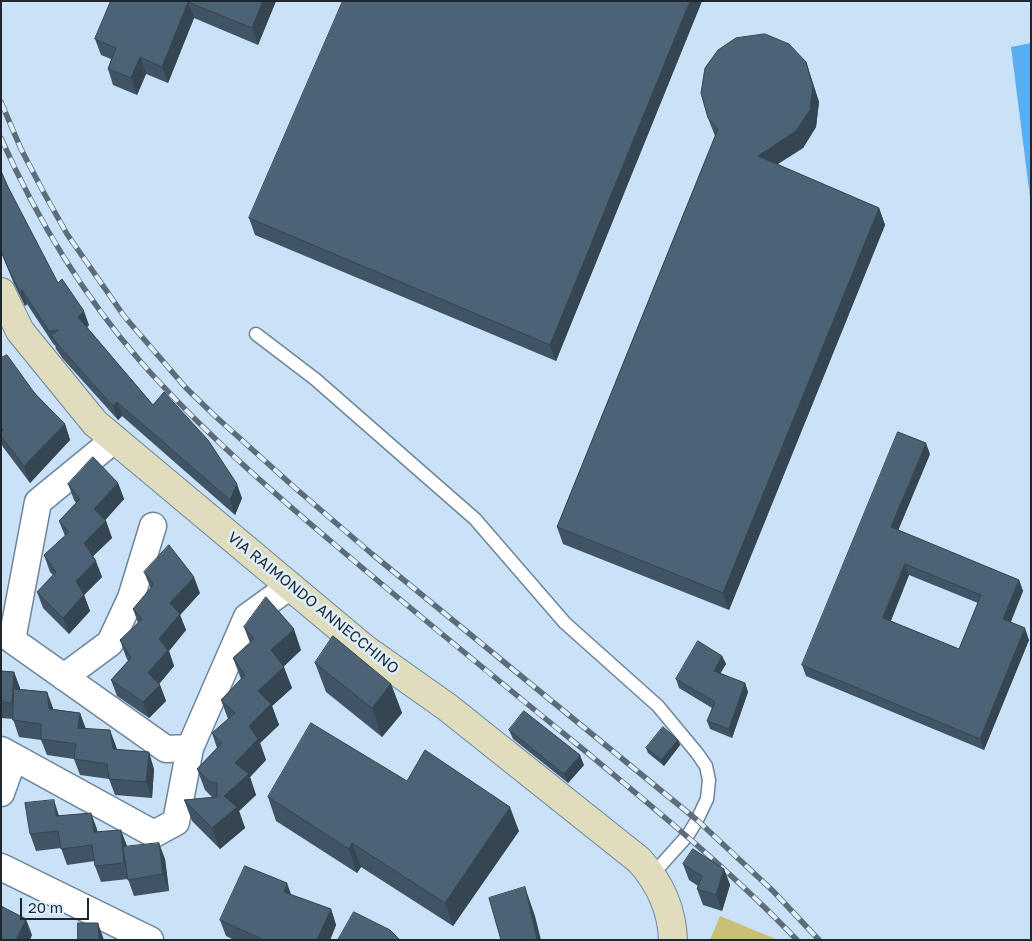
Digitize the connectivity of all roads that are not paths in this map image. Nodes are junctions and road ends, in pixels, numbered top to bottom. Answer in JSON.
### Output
{"nodes":[{"id":1,"x":1,"y":292,"type":"edge"},
{"id":2,"x":256,"y":334,"type":"dead end"},
{"id":3,"x":115,"y":439,"type":"junction"},
{"id":4,"x":153,"y":526,"type":"dead end"},
{"id":5,"x":290,"y":586,"type":"junction"},
{"id":6,"x":8,"y":626,"type":"edge"},
{"id":7,"x":64,"y":677,"type":"junction"},
{"id":8,"x":190,"y":748,"type":"junction"},
{"id":9,"x":8,"y":754,"type":"edge"},
{"id":10,"x":1,"y":793,"type":"edge"},
{"id":11,"x":1,"y":867,"type":"edge"},
{"id":12,"x":652,"y":875,"type":"junction"},
{"id":13,"x":150,"y":940,"type":"edge"},
{"id":14,"x":673,"y":940,"type":"edge"}],
"edges":[{"from":1,"to":3,"type":"street","name":"VIA RAIMONDO ANNECCHINO"},
{"from":2,"to":12,"type":"lane"},
{"from":3,"to":5,"type":"street","name":"VIA RAIMONDO ANNECCHINO"},
{"from":3,"to":6,"type":"street"},
{"from":4,"to":7,"type":"street"},
{"from":5,"to":8,"type":"street"},
{"from":5,"to":12,"type":"street","name":"VIA RAIMONDO ANNECCHINO"},
{"from":6,"to":7,"type":"street"},
{"from":7,"to":8,"type":"street"},
{"from":8,"to":9,"type":"street"},
{"from":9,"to":10,"type":"street"},
{"from":11,"to":13,"type":"street"},
{"from":12,"to":14,"type":"street","name":"VIA RAIMONDO ANNECCHINO"}]}
